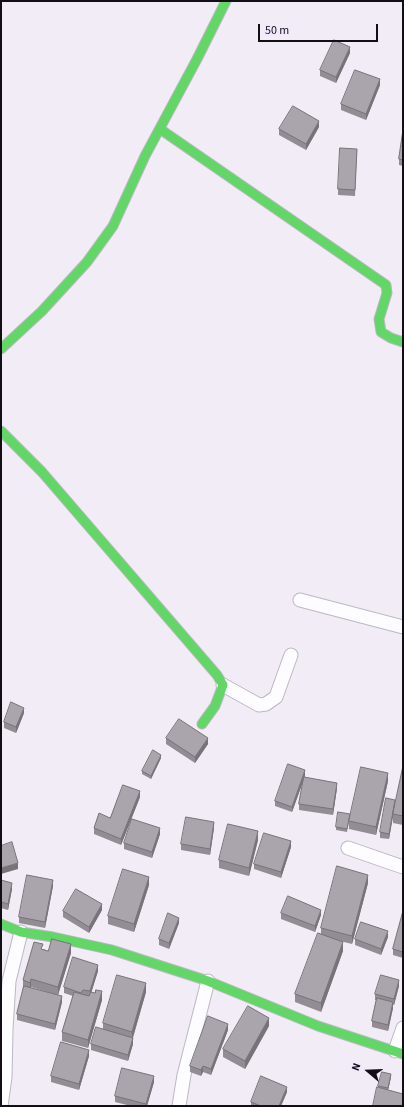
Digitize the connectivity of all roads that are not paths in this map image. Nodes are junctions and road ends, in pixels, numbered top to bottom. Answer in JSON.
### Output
{"nodes":[{"id":1,"x":226,"y":1,"type":"edge"},
{"id":2,"x":160,"y":129,"type":"junction"},
{"id":3,"x":403,"y":342,"type":"edge"},
{"id":4,"x":1,"y":349,"type":"edge"},
{"id":5,"x":1,"y":431,"type":"edge"},
{"id":6,"x":300,"y":600,"type":"dead end"},
{"id":7,"x":403,"y":627,"type":"edge"},
{"id":8,"x":291,"y":655,"type":"dead end"},
{"id":9,"x":223,"y":685,"type":"junction"},
{"id":10,"x":202,"y":724,"type":"dead end"},
{"id":11,"x":348,"y":848,"type":"dead end"},
{"id":12,"x":403,"y":867,"type":"edge"},
{"id":13,"x":1,"y":924,"type":"edge"},
{"id":14,"x":21,"y":932,"type":"junction"},
{"id":15,"x":208,"y":982,"type":"junction"},
{"id":16,"x":4,"y":1009,"type":"edge"},
{"id":17,"x":403,"y":1028,"type":"edge"},
{"id":18,"x":399,"y":1053,"type":"edge"},
{"id":19,"x":1,"y":1106,"type":"edge"},
{"id":20,"x":178,"y":1106,"type":"edge"}],
"edges":[{"from":1,"to":2,"type":"street"},
{"from":2,"to":3,"type":"street"},
{"from":2,"to":4,"type":"street"},
{"from":5,"to":9,"type":"street"},
{"from":6,"to":7,"type":"street"},
{"from":8,"to":9,"type":"street"},
{"from":9,"to":10,"type":"street"},
{"from":11,"to":12,"type":"street"},
{"from":13,"to":14,"type":"street"},
{"from":14,"to":15,"type":"street"},
{"from":14,"to":16,"type":"street"},
{"from":15,"to":18,"type":"street"},
{"from":15,"to":20,"type":"street"},
{"from":16,"to":19,"type":"street"},
{"from":17,"to":18,"type":"street"}]}
